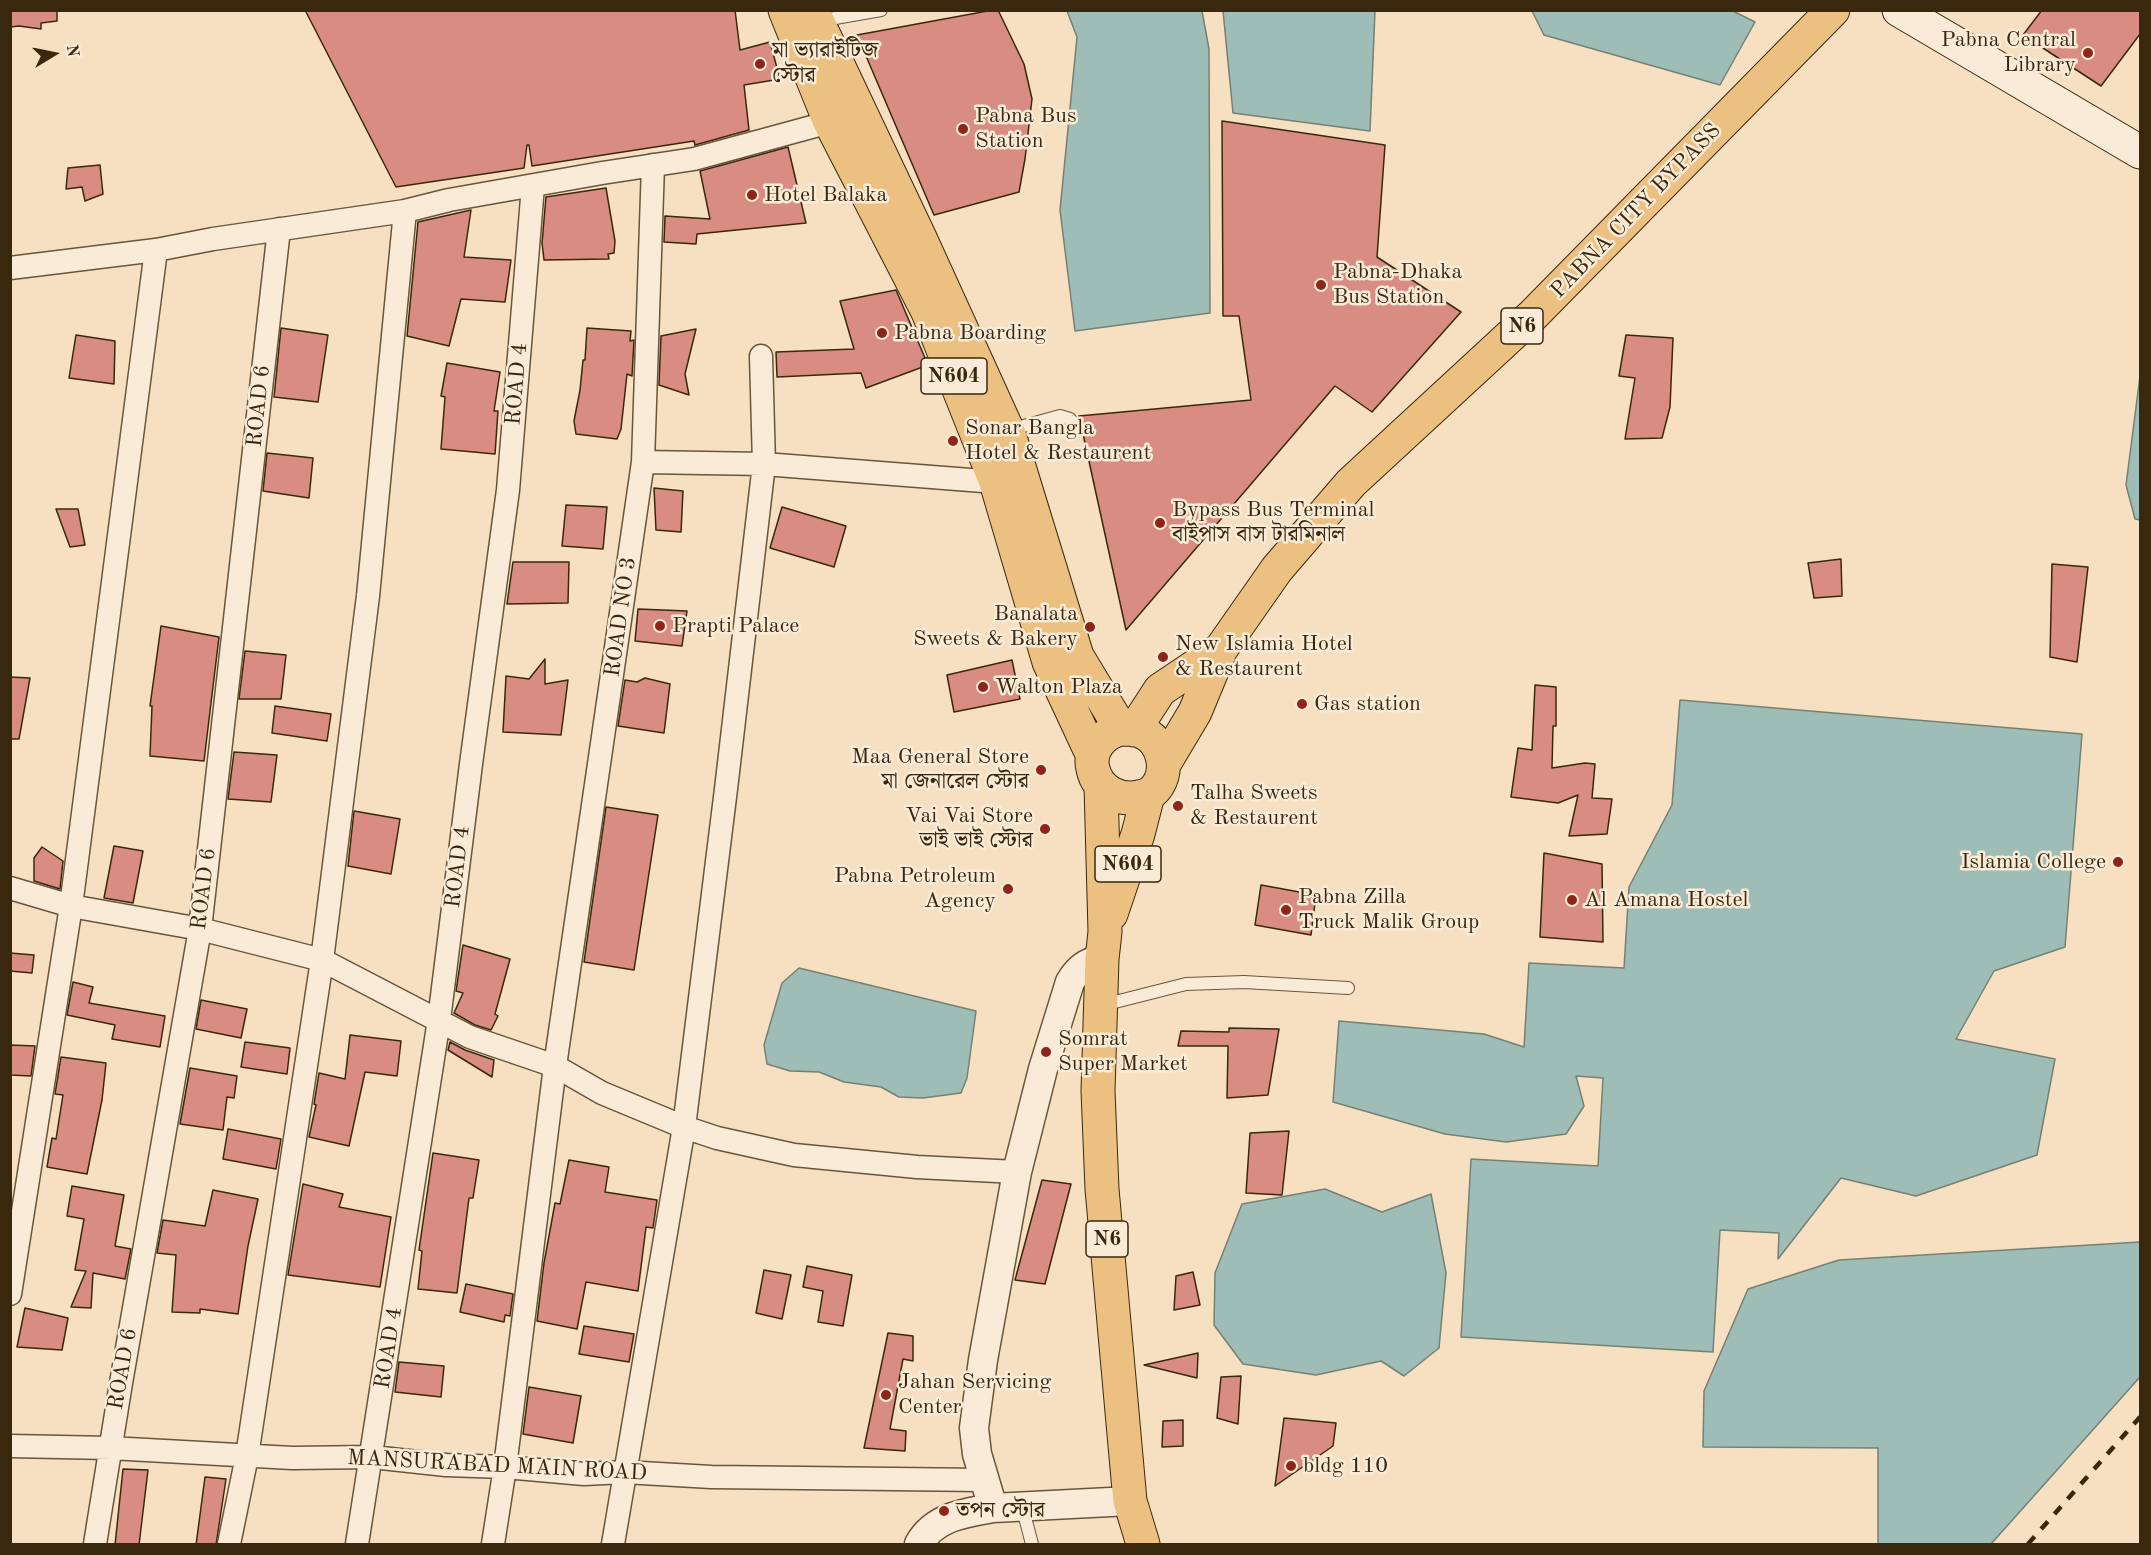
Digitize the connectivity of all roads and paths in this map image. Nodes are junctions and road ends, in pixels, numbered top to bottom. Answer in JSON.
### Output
{"nodes":[{"id":1,"x":881,"y":10,"type":"edge"},
{"id":2,"x":1833,"y":10,"type":"edge"},
{"id":3,"x":1899,"y":10,"type":"edge"},
{"id":4,"x":801,"y":18,"type":"edge"},
{"id":5,"x":830,"y":122,"type":"junction"},
{"id":6,"x":2140,"y":152,"type":"edge"},
{"id":7,"x":653,"y":165,"type":"junction"},
{"id":8,"x":533,"y":186,"type":"junction"},
{"id":9,"x":405,"y":211,"type":"junction"},
{"id":10,"x":279,"y":229,"type":"junction"},
{"id":11,"x":907,"y":243,"type":"junction"},
{"id":12,"x":156,"y":250,"type":"junction"},
{"id":13,"x":10,"y":268,"type":"edge"},
{"id":14,"x":761,"y":356,"type":"dead end"},
{"id":15,"x":1077,"y":429,"type":"dead end"},
{"id":16,"x":1008,"y":431,"type":"junction"},
{"id":17,"x":643,"y":462,"type":"junction"},
{"id":18,"x":764,"y":464,"type":"junction"},
{"id":19,"x":996,"y":482,"type":"junction"},
{"id":20,"x":1221,"y":649,"type":"junction"},
{"id":21,"x":1063,"y":659,"type":"junction"},
{"id":22,"x":1128,"y":729,"type":"junction"},
{"id":23,"x":1092,"y":754,"type":"junction"},
{"id":24,"x":1164,"y":764,"type":"junction"},
{"id":25,"x":1101,"y":786,"type":"junction"},
{"id":26,"x":1148,"y":795,"type":"junction"},
{"id":27,"x":10,"y":888,"type":"edge"},
{"id":28,"x":71,"y":906,"type":"junction"},
{"id":29,"x":200,"y":929,"type":"junction"},
{"id":30,"x":1103,"y":945,"type":"junction"},
{"id":31,"x":322,"y":960,"type":"junction"},
{"id":32,"x":1348,"y":988,"type":"dead end"},
{"id":33,"x":1102,"y":1005,"type":"junction"},
{"id":34,"x":440,"y":1020,"type":"junction"},
{"id":35,"x":555,"y":1066,"type":"junction"},
{"id":36,"x":684,"y":1126,"type":"junction"},
{"id":37,"x":1017,"y":1172,"type":"junction"},
{"id":38,"x":10,"y":1293,"type":"edge"},
{"id":39,"x":10,"y":1446,"type":"edge"},
{"id":40,"x":110,"y":1448,"type":"junction"},
{"id":41,"x":247,"y":1456,"type":"junction"},
{"id":42,"x":372,"y":1456,"type":"junction"},
{"id":43,"x":505,"y":1467,"type":"junction"},
{"id":44,"x":624,"y":1472,"type":"junction"},
{"id":45,"x":984,"y":1480,"type":"junction"},
{"id":46,"x":1130,"y":1501,"type":"junction"},
{"id":47,"x":1022,"y":1506,"type":"junction"},
{"id":48,"x":993,"y":1508,"type":"junction"},
{"id":49,"x":95,"y":1545,"type":"edge"},
{"id":50,"x":229,"y":1545,"type":"edge"},
{"id":51,"x":357,"y":1545,"type":"edge"},
{"id":52,"x":493,"y":1545,"type":"edge"},
{"id":53,"x":613,"y":1545,"type":"edge"},
{"id":54,"x":919,"y":1545,"type":"edge"},
{"id":55,"x":1032,"y":1545,"type":"edge"},
{"id":56,"x":1143,"y":1545,"type":"edge"}],
"edges":[{"from":1,"to":4,"type":"lane"},
{"from":2,"to":20,"type":"highway","name":"PABNA CITY BYPASS","number":"N6"},
{"from":3,"to":6,"type":"main road"},
{"from":4,"to":5,"type":"highway","number":"N604"},
{"from":4,"to":11,"type":"highway","number":"N604"},
{"from":5,"to":7,"type":"street"},
{"from":5,"to":11,"type":"highway","number":"N604"},
{"from":7,"to":8,"type":"street"},
{"from":7,"to":17,"type":"street","name":"ROAD NO 3"},
{"from":8,"to":9,"type":"street"},
{"from":8,"to":34,"type":"street","name":"ROAD 4"},
{"from":9,"to":10,"type":"street"},
{"from":9,"to":31,"type":"street"},
{"from":10,"to":12,"type":"street"},
{"from":10,"to":29,"type":"street","name":"ROAD 6"},
{"from":11,"to":16,"type":"highway","number":"N604"},
{"from":11,"to":19,"type":"highway","number":"N604"},
{"from":12,"to":13,"type":"street"},
{"from":12,"to":28,"type":"street"},
{"from":14,"to":18,"type":"street"},
{"from":15,"to":16,"type":"lane"},
{"from":16,"to":21,"type":"highway","number":"N604"},
{"from":17,"to":18,"type":"street"},
{"from":17,"to":35,"type":"street","name":"ROAD NO 3"},
{"from":18,"to":19,"type":"street"},
{"from":18,"to":36,"type":"street"},
{"from":19,"to":21,"type":"highway","number":"N604"},
{"from":20,"to":22,"type":"highway","name":"PABNA CITY BYPASS"},
{"from":20,"to":24,"type":"highway","name":"PABNA CITY BYPASS","number":"N604"},
{"from":21,"to":22,"type":"highway","number":"N604"},
{"from":21,"to":23,"type":"highway","number":"N604"},
{"from":22,"to":23,"type":"highway"},
{"from":22,"to":24,"type":"highway","number":"N604"},
{"from":23,"to":25,"type":"highway","number":"N604"},
{"from":24,"to":26,"type":"highway","number":"N604"},
{"from":25,"to":26,"type":"highway"},
{"from":25,"to":30,"type":"highway","number":"N6"},
{"from":26,"to":30,"type":"highway","number":"N604"},
{"from":27,"to":28,"type":"street"},
{"from":28,"to":29,"type":"street"},
{"from":28,"to":38,"type":"street"},
{"from":29,"to":31,"type":"street"},
{"from":29,"to":40,"type":"street","name":"ROAD 6"},
{"from":30,"to":33,"type":"highway","number":"N6"},
{"from":30,"to":37,"type":"street"},
{"from":31,"to":34,"type":"street"},
{"from":31,"to":41,"type":"street"},
{"from":32,"to":33,"type":"lane"},
{"from":33,"to":46,"type":"highway","number":"N6"},
{"from":34,"to":35,"type":"street"},
{"from":34,"to":42,"type":"street","name":"ROAD 4"},
{"from":35,"to":36,"type":"street"},
{"from":35,"to":43,"type":"street","name":"ROAD NO 3"},
{"from":36,"to":37,"type":"street"},
{"from":36,"to":44,"type":"street"},
{"from":37,"to":45,"type":"street"},
{"from":39,"to":40,"type":"street","name":"MANSURABAD MAIN ROAD"},
{"from":40,"to":41,"type":"street","name":"MANSURABAD MAIN ROAD"},
{"from":40,"to":49,"type":"street","name":"ROAD 6"},
{"from":41,"to":42,"type":"street","name":"MANSURABAD MAIN ROAD"},
{"from":41,"to":50,"type":"street"},
{"from":42,"to":43,"type":"street","name":"MANSURABAD MAIN ROAD"},
{"from":42,"to":51,"type":"street","name":"ROAD 4"},
{"from":43,"to":44,"type":"street","name":"MANSURABAD MAIN ROAD"},
{"from":43,"to":52,"type":"street","name":"ROAD NO 3"},
{"from":44,"to":45,"type":"street","name":"MANSURABAD MAIN ROAD"},
{"from":44,"to":53,"type":"street"},
{"from":45,"to":48,"type":"street"},
{"from":46,"to":47,"type":"street"},
{"from":46,"to":56,"type":"highway","number":"N6"},
{"from":47,"to":48,"type":"street"},
{"from":47,"to":55,"type":"lane"},
{"from":48,"to":54,"type":"street"}]}
